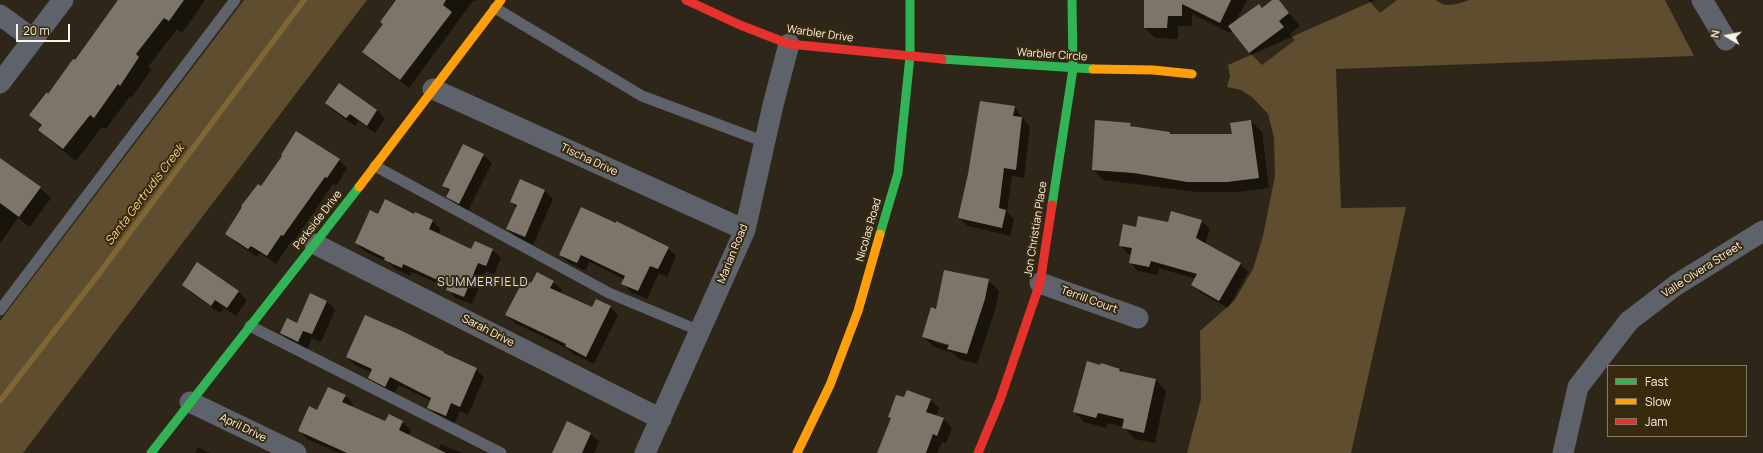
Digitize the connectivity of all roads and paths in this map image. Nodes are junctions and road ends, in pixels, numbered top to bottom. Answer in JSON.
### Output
{"nodes":[{"id":1,"x":63,"y":0,"type":"edge"},
{"id":2,"x":235,"y":0,"type":"edge"},
{"id":3,"x":686,"y":0,"type":"edge"},
{"id":4,"x":910,"y":0,"type":"edge"},
{"id":5,"x":1072,"y":0,"type":"edge"},
{"id":6,"x":1702,"y":0,"type":"edge"},
{"id":7,"x":498,"y":4,"type":"edge"},
{"id":8,"x":0,"y":15,"type":"edge"},
{"id":9,"x":33,"y":39,"type":"junction"},
{"id":10,"x":1726,"y":40,"type":"dead end"},
{"id":11,"x":789,"y":44,"type":"junction"},
{"id":12,"x":910,"y":56,"type":"junction"},
{"id":13,"x":1073,"y":69,"type":"junction"},
{"id":14,"x":1192,"y":74,"type":"dead end"},
{"id":15,"x":0,"y":83,"type":"edge"},
{"id":16,"x":433,"y":89,"type":"junction"},
{"id":17,"x":765,"y":142,"type":"junction"},
{"id":18,"x":375,"y":166,"type":"junction"},
{"id":19,"x":744,"y":230,"type":"junction"},
{"id":20,"x":1763,"y":231,"type":"edge"},
{"id":21,"x":315,"y":244,"type":"junction"},
{"id":22,"x":1040,"y":283,"type":"junction"},
{"id":23,"x":0,"y":310,"type":"edge"},
{"id":24,"x":1138,"y":318,"type":"dead end"},
{"id":25,"x":250,"y":326,"type":"junction"},
{"id":26,"x":700,"y":331,"type":"junction"},
{"id":27,"x":190,"y":402,"type":"junction"},
{"id":28,"x":661,"y":419,"type":"junction"},
{"id":29,"x":151,"y":453,"type":"edge"},
{"id":30,"x":296,"y":453,"type":"edge"},
{"id":31,"x":500,"y":453,"type":"edge"},
{"id":32,"x":645,"y":453,"type":"edge"},
{"id":33,"x":796,"y":453,"type":"edge"},
{"id":34,"x":978,"y":453,"type":"edge"},
{"id":35,"x":1563,"y":453,"type":"edge"}],
"edges":[{"from":1,"to":9,"type":"street"},
{"from":2,"to":23,"type":"lane"},
{"from":3,"to":11,"type":"street","name":"Warbler Drive"},
{"from":4,"to":12,"type":"street","name":"Nicolas Road"},
{"from":5,"to":13,"type":"street","name":"Jon Christian Place"},
{"from":6,"to":10,"type":"street"},
{"from":7,"to":16,"type":"street","name":"Parkside Drive"},
{"from":7,"to":17,"type":"lane"},
{"from":8,"to":9,"type":"street"},
{"from":9,"to":15,"type":"street"},
{"from":11,"to":12,"type":"street","name":"Warbler Drive"},
{"from":11,"to":17,"type":"street","name":"Marian Road"},
{"from":12,"to":13,"type":"street","name":"Warbler Circle"},
{"from":12,"to":33,"type":"street","name":"Nicolas Road"},
{"from":13,"to":14,"type":"street","name":"Warbler Circle"},
{"from":13,"to":22,"type":"street","name":"Jon Christian Place"},
{"from":16,"to":18,"type":"street","name":"Parkside Drive"},
{"from":16,"to":19,"type":"street","name":"Tischa Drive"},
{"from":17,"to":19,"type":"street","name":"Marian Road"},
{"from":18,"to":21,"type":"street","name":"Parkside Drive"},
{"from":18,"to":26,"type":"lane"},
{"from":19,"to":26,"type":"street","name":"Marian Road"},
{"from":20,"to":35,"type":"street","name":"Valle Olvera Street"},
{"from":21,"to":25,"type":"street","name":"Parkside Drive"},
{"from":21,"to":28,"type":"street","name":"Sarah Drive"},
{"from":22,"to":24,"type":"street","name":"Terrill Court"},
{"from":22,"to":34,"type":"street","name":"Jon Christian Place"},
{"from":25,"to":27,"type":"street","name":"Parkside Drive"},
{"from":25,"to":31,"type":"lane"},
{"from":26,"to":28,"type":"street","name":"Marian Road"},
{"from":27,"to":29,"type":"street","name":"Parkside Drive"},
{"from":27,"to":30,"type":"street","name":"April Drive"},
{"from":28,"to":32,"type":"street","name":"Marian Road"}]}
